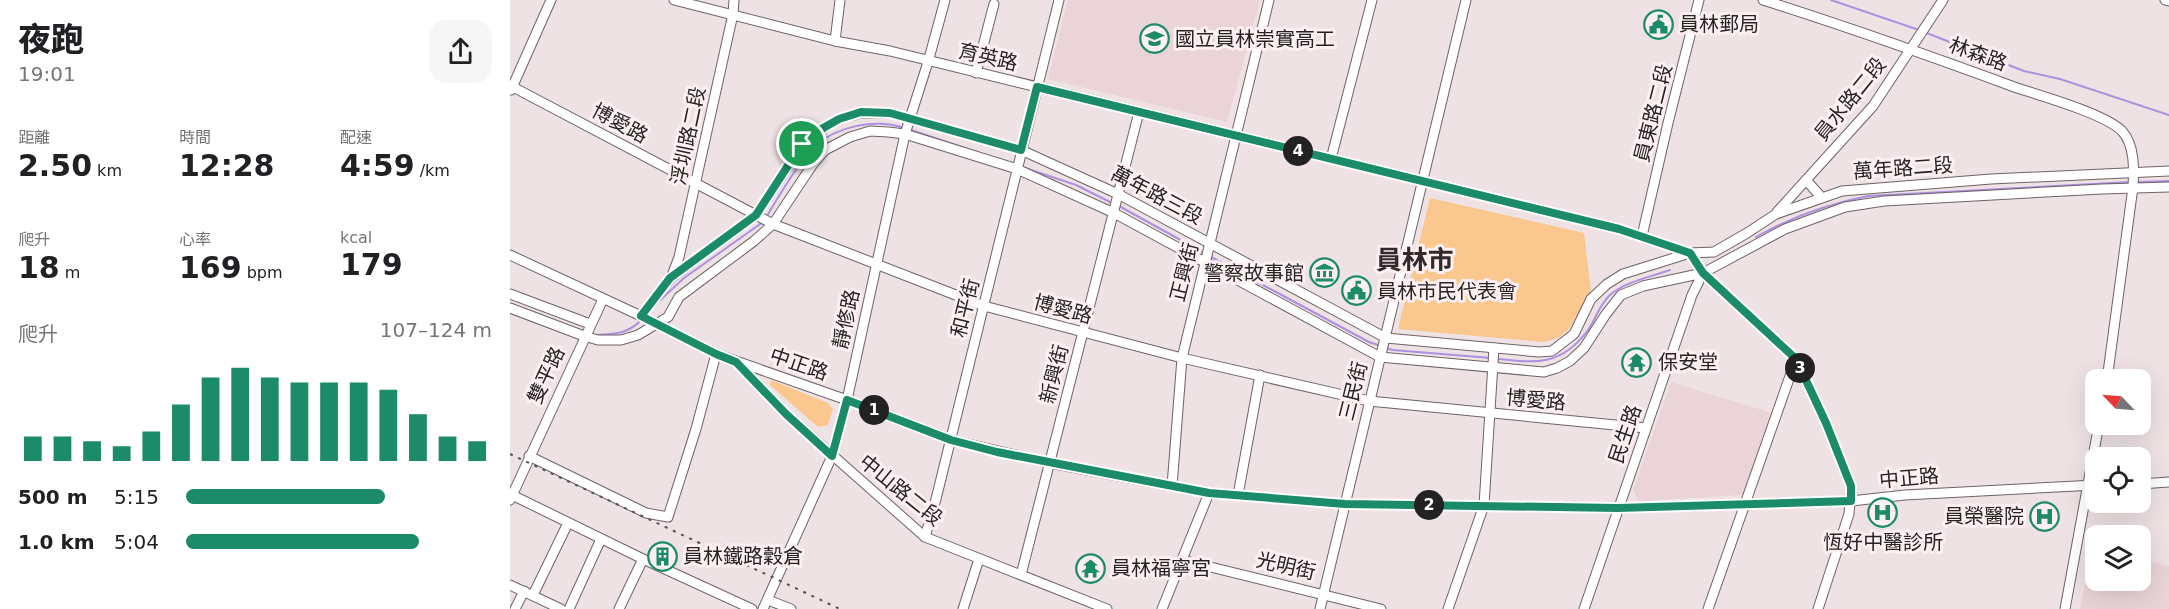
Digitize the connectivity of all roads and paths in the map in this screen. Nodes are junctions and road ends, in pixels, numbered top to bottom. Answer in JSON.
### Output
{"nodes":[{"id":1,"x":551,"y":0,"type":"edge"},
{"id":2,"x":674,"y":0,"type":"edge"},
{"id":3,"x":734,"y":0,"type":"edge"},
{"id":4,"x":840,"y":0,"type":"edge"},
{"id":5,"x":945,"y":0,"type":"edge"},
{"id":6,"x":1059,"y":0,"type":"edge"},
{"id":7,"x":1269,"y":0,"type":"edge"},
{"id":8,"x":1372,"y":0,"type":"edge"},
{"id":9,"x":1466,"y":0,"type":"edge"},
{"id":10,"x":1700,"y":0,"type":"edge"},
{"id":11,"x":1763,"y":0,"type":"edge"},
{"id":12,"x":1802,"y":0,"type":"edge"},
{"id":13,"x":1943,"y":0,"type":"edge"},
{"id":14,"x":994,"y":4,"type":"dead end"},
{"id":15,"x":1797,"y":11,"type":"junction"},
{"id":16,"x":733,"y":14,"type":"junction"},
{"id":17,"x":835,"y":41,"type":"junction"},
{"id":18,"x":1911,"y":49,"type":"junction"},
{"id":19,"x":928,"y":62,"type":"junction"},
{"id":20,"x":976,"y":73,"type":"junction"},
{"id":21,"x":1037,"y":87,"type":"junction"},
{"id":22,"x":511,"y":89,"type":"edge"},
{"id":23,"x":1139,"y":112,"type":"junction"},
{"id":24,"x":910,"y":119,"type":"junction"},
{"id":25,"x":905,"y":134,"type":"junction"},
{"id":26,"x":1236,"y":136,"type":"junction"},
{"id":27,"x":1021,"y":150,"type":"junction"},
{"id":28,"x":1331,"y":159,"type":"junction"},
{"id":29,"x":1017,"y":169,"type":"junction"},
{"id":30,"x":2169,"y":171,"type":"edge"},
{"id":31,"x":2134,"y":173,"type":"junction"},
{"id":32,"x":1806,"y":180,"type":"junction"},
{"id":33,"x":1422,"y":182,"type":"junction"},
{"id":34,"x":696,"y":184,"type":"junction"},
{"id":35,"x":2169,"y":187,"type":"edge"},
{"id":36,"x":2133,"y":188,"type":"junction"},
{"id":37,"x":1118,"y":194,"type":"junction"},
{"id":38,"x":1822,"y":198,"type":"junction"},
{"id":39,"x":1114,"y":213,"type":"junction"},
{"id":40,"x":1776,"y":214,"type":"junction"},
{"id":41,"x":756,"y":215,"type":"junction"},
{"id":42,"x":773,"y":224,"type":"junction"},
{"id":43,"x":1642,"y":236,"type":"junction"},
{"id":44,"x":1210,"y":244,"type":"junction"},
{"id":45,"x":1690,"y":253,"type":"junction"},
{"id":46,"x":510,"y":255,"type":"edge"},
{"id":47,"x":1204,"y":262,"type":"junction"},
{"id":48,"x":876,"y":265,"type":"junction"},
{"id":49,"x":1703,"y":273,"type":"junction"},
{"id":50,"x":670,"y":278,"type":"junction"},
{"id":51,"x":510,"y":294,"type":"edge"},
{"id":52,"x":603,"y":299,"type":"junction"},
{"id":53,"x":984,"y":306,"type":"junction"},
{"id":54,"x":510,"y":308,"type":"edge"},
{"id":55,"x":641,"y":316,"type":"junction"},
{"id":56,"x":590,"y":324,"type":"junction"},
{"id":57,"x":656,"y":324,"type":"junction"},
{"id":58,"x":1083,"y":333,"type":"junction"},
{"id":59,"x":584,"y":336,"type":"junction"},
{"id":60,"x":1386,"y":338,"type":"junction"},
{"id":61,"x":1494,"y":348,"type":"junction"},
{"id":62,"x":716,"y":354,"type":"junction"},
{"id":63,"x":1380,"y":357,"type":"junction"},
{"id":64,"x":1182,"y":358,"type":"junction"},
{"id":65,"x":1796,"y":359,"type":"junction"},
{"id":66,"x":736,"y":362,"type":"junction"},
{"id":67,"x":1492,"y":368,"type":"junction"},
{"id":68,"x":2108,"y":369,"type":"edge"},
{"id":69,"x":1260,"y":375,"type":"junction"},
{"id":70,"x":847,"y":400,"type":"junction"},
{"id":71,"x":1369,"y":401,"type":"junction"},
{"id":72,"x":1489,"y":413,"type":"junction"},
{"id":73,"x":1646,"y":428,"type":"junction"},
{"id":74,"x":951,"y":440,"type":"junction"},
{"id":75,"x":529,"y":456,"type":"junction"},
{"id":76,"x":832,"y":456,"type":"junction"},
{"id":77,"x":1050,"y":463,"type":"junction"},
{"id":78,"x":2169,"y":482,"type":"edge"},
{"id":79,"x":2151,"y":483,"type":"edge"},
{"id":80,"x":2085,"y":485,"type":"edge"},
{"id":81,"x":1172,"y":486,"type":"junction"},
{"id":82,"x":1209,"y":493,"type":"junction"},
{"id":83,"x":1238,"y":495,"type":"junction"},
{"id":84,"x":511,"y":497,"type":"edge"},
{"id":85,"x":1851,"y":501,"type":"junction"},
{"id":86,"x":1345,"y":504,"type":"junction"},
{"id":87,"x":1746,"y":504,"type":"junction"},
{"id":88,"x":1484,"y":505,"type":"junction"},
{"id":89,"x":1618,"y":508,"type":"junction"},
{"id":90,"x":2086,"y":513,"type":"edge"},
{"id":91,"x":568,"y":523,"type":"junction"},
{"id":92,"x":925,"y":537,"type":"junction"},
{"id":93,"x":601,"y":539,"type":"junction"},
{"id":94,"x":642,"y":559,"type":"junction"},
{"id":95,"x":979,"y":559,"type":"junction"},
{"id":96,"x":1182,"y":560,"type":"junction"},
{"id":97,"x":1021,"y":576,"type":"junction"},
{"id":98,"x":510,"y":585,"type":"edge"},
{"id":99,"x":524,"y":591,"type":"junction"},
{"id":100,"x":1324,"y":594,"type":"junction"},
{"id":101,"x":533,"y":595,"type":"junction"},
{"id":102,"x":768,"y":600,"type":"junction"},
{"id":103,"x":515,"y":609,"type":"edge"},
{"id":104,"x":561,"y":609,"type":"edge"},
{"id":105,"x":568,"y":609,"type":"edge"},
{"id":106,"x":619,"y":609,"type":"edge"},
{"id":107,"x":752,"y":609,"type":"edge"},
{"id":108,"x":763,"y":609,"type":"edge"},
{"id":109,"x":791,"y":609,"type":"edge"},
{"id":110,"x":963,"y":609,"type":"edge"},
{"id":111,"x":1107,"y":609,"type":"edge"},
{"id":112,"x":1162,"y":609,"type":"edge"},
{"id":113,"x":1320,"y":609,"type":"edge"},
{"id":114,"x":1381,"y":609,"type":"edge"},
{"id":115,"x":1448,"y":609,"type":"edge"},
{"id":116,"x":1584,"y":609,"type":"edge"},
{"id":117,"x":1708,"y":609,"type":"edge"},
{"id":118,"x":1818,"y":609,"type":"edge"},
{"id":119,"x":2065,"y":609,"type":"edge"}],
"edges":[{"from":1,"to":22,"type":"street"},
{"from":2,"to":16,"type":"street","name":"育英路"},
{"from":3,"to":16,"type":"street","name":"浮圳路二段"},
{"from":4,"to":17,"type":"street"},
{"from":5,"to":19,"type":"street","name":"靜修路"},
{"from":6,"to":21,"type":"street","name":"和平街"},
{"from":7,"to":26,"type":"street","name":"正興街"},
{"from":8,"to":28,"type":"street"},
{"from":9,"to":33,"type":"street","name":"三民街"},
{"from":10,"to":43,"type":"street","name":"員東路二段"},
{"from":11,"to":15,"type":"street","name":"林森路"},
{"from":12,"to":15,"type":"street"},
{"from":13,"to":18,"type":"street","name":"員水路二段"},
{"from":14,"to":20,"type":"street"},
{"from":15,"to":18,"type":"street","name":"林森路"},
{"from":16,"to":17,"type":"street","name":"育英路"},
{"from":16,"to":34,"type":"street","name":"浮圳路二段"},
{"from":17,"to":19,"type":"street","name":"育英路"},
{"from":18,"to":31,"type":"street","name":"林森路"},
{"from":18,"to":32,"type":"street","name":"員水路二段"},
{"from":19,"to":20,"type":"street","name":"育英路"},
{"from":19,"to":24,"type":"street","name":"靜修路"},
{"from":20,"to":21,"type":"street","name":"育英路"},
{"from":21,"to":23,"type":"street","name":"育英路"},
{"from":21,"to":27,"type":"street","name":"和平街"},
{"from":22,"to":34,"type":"street","name":"博愛路"},
{"from":23,"to":26,"type":"street","name":"育英路"},
{"from":23,"to":37,"type":"street","name":"新興街"},
{"from":24,"to":25,"type":"street","name":"靜修路"},
{"from":24,"to":27,"type":"street","name":"萬年路三段"},
{"from":24,"to":41,"type":"street","name":"萬年路三段"},
{"from":25,"to":29,"type":"street","name":"萬年路三段"},
{"from":25,"to":42,"type":"street","name":"萬年路三段"},
{"from":25,"to":48,"type":"street","name":"靜修路"},
{"from":26,"to":28,"type":"street","name":"育英路"},
{"from":26,"to":44,"type":"street","name":"正興街"},
{"from":27,"to":29,"type":"street","name":"和平街"},
{"from":27,"to":37,"type":"street","name":"萬年路三段"},
{"from":28,"to":33,"type":"street","name":"育英路"},
{"from":29,"to":39,"type":"street","name":"萬年路三段"},
{"from":29,"to":53,"type":"street","name":"和平街"},
{"from":30,"to":31,"type":"street","name":"萬年路二段"},
{"from":31,"to":36,"type":"street","name":"林森路"},
{"from":31,"to":38,"type":"street","name":"萬年路二段"},
{"from":32,"to":38,"type":"street"},
{"from":32,"to":40,"type":"street","name":"員水路二段"},
{"from":33,"to":43,"type":"street","name":"育英路"},
{"from":33,"to":60,"type":"street","name":"三民街"},
{"from":34,"to":41,"type":"street","name":"博愛路"},
{"from":34,"to":50,"type":"street","name":"浮圳路二段"},
{"from":35,"to":36,"type":"street","name":"萬年路二段"},
{"from":36,"to":49,"type":"street","name":"萬年路二段"},
{"from":36,"to":68,"type":"street","name":"林森路"},
{"from":37,"to":39,"type":"street","name":"新興街"},
{"from":37,"to":44,"type":"street","name":"萬年路三段"},
{"from":38,"to":40,"type":"street","name":"萬年路二段"},
{"from":39,"to":47,"type":"street","name":"萬年路三段"},
{"from":39,"to":58,"type":"street","name":"新興街"},
{"from":40,"to":45,"type":"street","name":"萬年路二段"},
{"from":41,"to":42,"type":"street","name":"博愛路"},
{"from":41,"to":50,"type":"street","name":"萬年路三段"},
{"from":42,"to":48,"type":"street","name":"博愛路"},
{"from":42,"to":57,"type":"street","name":"萬年路三段"},
{"from":43,"to":45,"type":"street","name":"育英路"},
{"from":44,"to":47,"type":"street","name":"正興街"},
{"from":44,"to":60,"type":"street","name":"萬年路三段"},
{"from":45,"to":49,"type":"street"},
{"from":45,"to":61,"type":"street","name":"萬年路三段"},
{"from":46,"to":52,"type":"street","name":"中山路二段"},
{"from":47,"to":63,"type":"street","name":"萬年路三段"},
{"from":47,"to":64,"type":"street","name":"正興街"},
{"from":48,"to":53,"type":"street","name":"博愛路"},
{"from":48,"to":70,"type":"street","name":"靜修路"},
{"from":49,"to":65,"type":"street"},
{"from":49,"to":67,"type":"street","name":"萬年路三段"},
{"from":49,"to":73,"type":"street","name":"民生路"},
{"from":50,"to":55,"type":"street","name":"萬年路三段"},
{"from":51,"to":56,"type":"street"},
{"from":52,"to":55,"type":"street","name":"中山路二段"},
{"from":52,"to":56,"type":"street","name":"雙平路"},
{"from":53,"to":58,"type":"street","name":"博愛路"},
{"from":53,"to":74,"type":"street","name":"和平街"},
{"from":54,"to":59,"type":"street","name":"萬年路三段"},
{"from":55,"to":57,"type":"street","name":"中山路二段"},
{"from":56,"to":59,"type":"street","name":"雙平路"},
{"from":57,"to":59,"type":"street","name":"萬年路三段"},
{"from":57,"to":62,"type":"street","name":"中山路二段"},
{"from":58,"to":64,"type":"street","name":"博愛路"},
{"from":58,"to":77,"type":"street","name":"新興街"},
{"from":59,"to":75,"type":"street","name":"雙平路"},
{"from":60,"to":61,"type":"street","name":"萬年路三段"},
{"from":60,"to":63,"type":"street","name":"三民街"},
{"from":61,"to":67,"type":"street"},
{"from":62,"to":66,"type":"street","name":"中山路二段"},
{"from":62,"to":75,"type":"street"},
{"from":63,"to":67,"type":"street","name":"萬年路三段"},
{"from":63,"to":71,"type":"street","name":"三民街"},
{"from":64,"to":69,"type":"street","name":"博愛路"},
{"from":64,"to":81,"type":"street","name":"正興街"},
{"from":65,"to":85,"type":"street"},
{"from":65,"to":87,"type":"street"},
{"from":66,"to":70,"type":"street","name":"中正路"},
{"from":66,"to":76,"type":"street","name":"中山路二段"},
{"from":67,"to":72,"type":"street"},
{"from":69,"to":71,"type":"street","name":"博愛路"},
{"from":69,"to":83,"type":"street"},
{"from":70,"to":74,"type":"street","name":"中正路"},
{"from":70,"to":76,"type":"street","name":"靜修路"},
{"from":71,"to":72,"type":"street","name":"博愛路"},
{"from":71,"to":86,"type":"street","name":"三民街"},
{"from":72,"to":73,"type":"street","name":"博愛路"},
{"from":72,"to":88,"type":"street"},
{"from":73,"to":89,"type":"street","name":"民生路"},
{"from":74,"to":77,"type":"street","name":"中正路"},
{"from":74,"to":92,"type":"street","name":"和平街"},
{"from":75,"to":84,"type":"street","name":"雙平路"},
{"from":76,"to":92,"type":"street","name":"中山路二段"},
{"from":76,"to":102,"type":"street","name":"靜修路"},
{"from":77,"to":81,"type":"street","name":"中正路"},
{"from":77,"to":97,"type":"street","name":"新興街"},
{"from":78,"to":79,"type":"street"},
{"from":80,"to":85,"type":"street","name":"中正路"},
{"from":81,"to":82,"type":"street","name":"中正路"},
{"from":82,"to":83,"type":"street","name":"中正路"},
{"from":82,"to":96,"type":"street"},
{"from":83,"to":86,"type":"street","name":"中正路"},
{"from":84,"to":91,"type":"street"},
{"from":85,"to":87,"type":"street","name":"中正路"},
{"from":85,"to":118,"type":"street"},
{"from":86,"to":88,"type":"street","name":"中正路"},
{"from":86,"to":100,"type":"street","name":"三民街"},
{"from":87,"to":89,"type":"street","name":"中正路"},
{"from":87,"to":117,"type":"street"},
{"from":88,"to":89,"type":"street","name":"中正路"},
{"from":88,"to":115,"type":"street"},
{"from":89,"to":116,"type":"street","name":"民生路"},
{"from":90,"to":119,"type":"street"},
{"from":91,"to":93,"type":"street"},
{"from":91,"to":101,"type":"street"},
{"from":92,"to":95,"type":"street","name":"中山路二段"},
{"from":93,"to":94,"type":"street"},
{"from":93,"to":105,"type":"street"},
{"from":94,"to":106,"type":"street"},
{"from":94,"to":107,"type":"street"},
{"from":95,"to":97,"type":"street","name":"中山路二段"},
{"from":95,"to":110,"type":"street"},
{"from":96,"to":100,"type":"street","name":"光明街"},
{"from":96,"to":112,"type":"street"},
{"from":97,"to":111,"type":"street","name":"中山路二段"},
{"from":98,"to":99,"type":"street"},
{"from":99,"to":101,"type":"street"},
{"from":99,"to":103,"type":"street"},
{"from":100,"to":113,"type":"street","name":"三民街"},
{"from":100,"to":114,"type":"street","name":"光明街"},
{"from":101,"to":104,"type":"street"},
{"from":102,"to":108,"type":"street","name":"靜修路"},
{"from":102,"to":109,"type":"street"}]}
